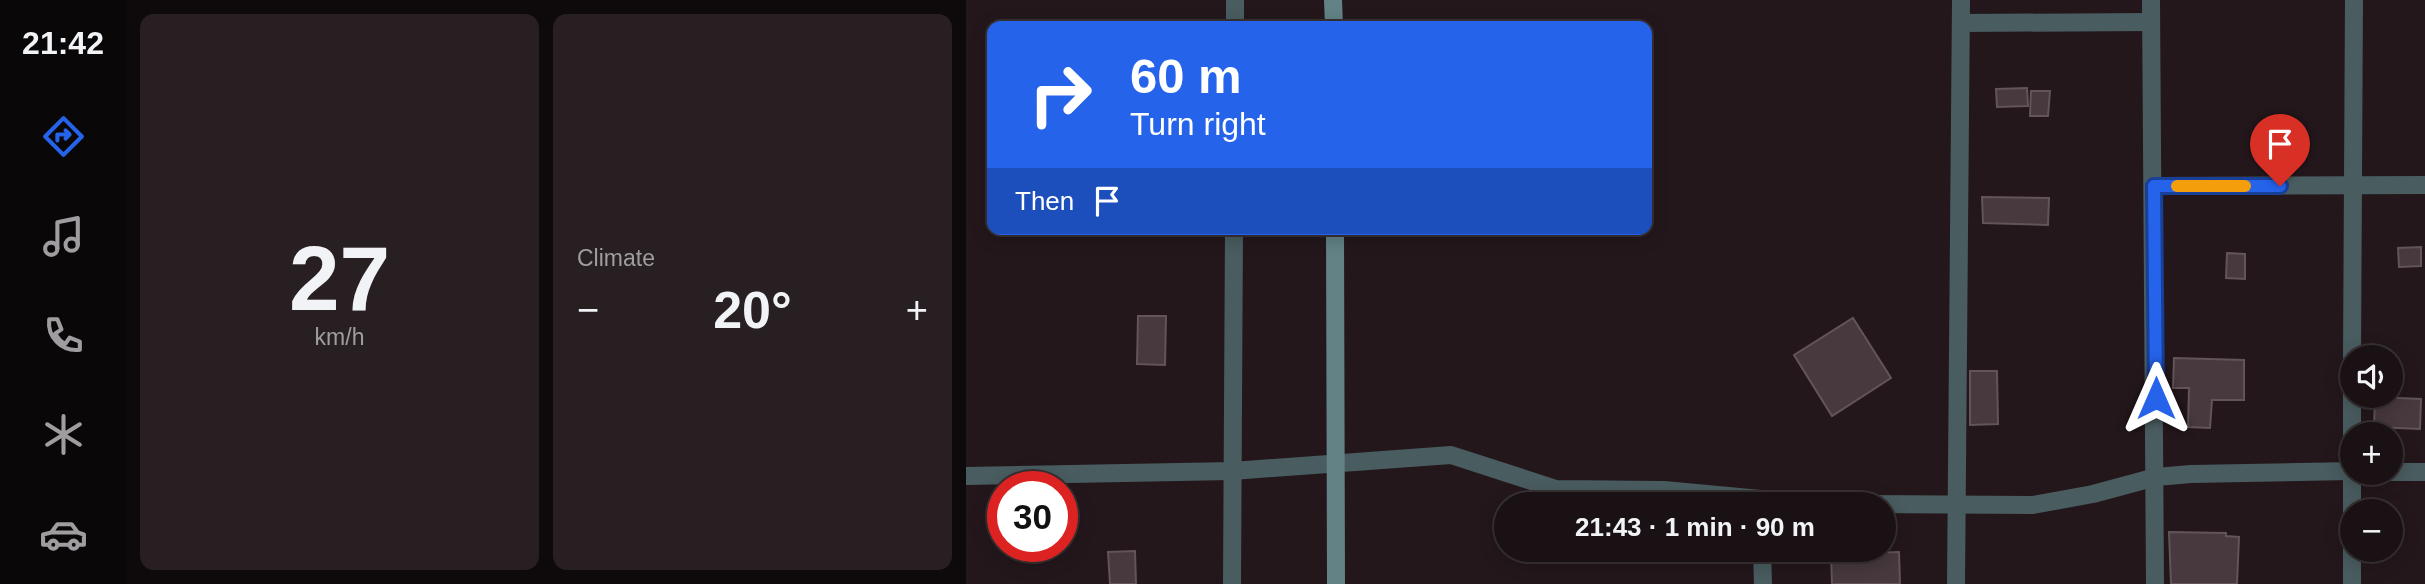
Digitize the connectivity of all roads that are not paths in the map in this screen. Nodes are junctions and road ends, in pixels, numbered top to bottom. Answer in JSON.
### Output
{"nodes":[{"id":1,"x":1235,"y":0,"type":"edge"},
{"id":2,"x":1334,"y":0,"type":"edge"},
{"id":3,"x":1961,"y":0,"type":"edge"},
{"id":4,"x":2151,"y":0,"type":"edge"},
{"id":5,"x":2354,"y":0,"type":"edge"},
{"id":6,"x":1235,"y":21,"type":"edge"},
{"id":7,"x":1334,"y":21,"type":"edge"},
{"id":8,"x":2151,"y":22,"type":"junction"},
{"id":9,"x":1961,"y":23,"type":"junction"},
{"id":10,"x":2425,"y":185,"type":"edge"},
{"id":11,"x":2154,"y":186,"type":"junction"},
{"id":12,"x":2355,"y":186,"type":"junction"},
{"id":13,"x":1234,"y":235,"type":"edge"},
{"id":14,"x":1335,"y":235,"type":"edge"},
{"id":15,"x":2352,"y":345,"type":"edge"},
{"id":16,"x":1336,"y":464,"type":"junction"},
{"id":17,"x":1232,"y":471,"type":"junction"},
{"id":18,"x":2340,"y":471,"type":"edge"},
{"id":19,"x":2403,"y":472,"type":"edge"},
{"id":20,"x":2425,"y":472,"type":"edge"},
{"id":21,"x":966,"y":476,"type":"edge"},
{"id":22,"x":2156,"y":477,"type":"junction"},
{"id":23,"x":2351,"y":485,"type":"edge"},
{"id":24,"x":1680,"y":492,"type":"edge"},
{"id":25,"x":1956,"y":502,"type":"junction"},
{"id":26,"x":1896,"y":503,"type":"edge"},
{"id":27,"x":1762,"y":562,"type":"edge"},
{"id":28,"x":1232,"y":584,"type":"edge"},
{"id":29,"x":1336,"y":584,"type":"edge"},
{"id":30,"x":1763,"y":584,"type":"edge"},
{"id":31,"x":1956,"y":584,"type":"edge"},
{"id":32,"x":2155,"y":584,"type":"edge"},
{"id":33,"x":2352,"y":584,"type":"edge"}],
"edges":[{"from":1,"to":6,"type":"street"},
{"from":2,"to":7,"type":"street"},
{"from":3,"to":9,"type":"street"},
{"from":4,"to":8,"type":"street"},
{"from":5,"to":12,"type":"street"},
{"from":8,"to":9,"type":"street"},
{"from":8,"to":11,"type":"street"},
{"from":9,"to":25,"type":"street"},
{"from":10,"to":12,"type":"street"},
{"from":11,"to":12,"type":"street"},
{"from":11,"to":22,"type":"street"},
{"from":12,"to":15,"type":"street"},
{"from":13,"to":17,"type":"street"},
{"from":14,"to":16,"type":"street"},
{"from":16,"to":17,"type":"street"},
{"from":16,"to":24,"type":"street"},
{"from":16,"to":29,"type":"street"},
{"from":17,"to":21,"type":"street"},
{"from":17,"to":28,"type":"street"},
{"from":18,"to":22,"type":"street"},
{"from":19,"to":20,"type":"street"},
{"from":22,"to":25,"type":"street"},
{"from":22,"to":32,"type":"street"},
{"from":23,"to":33,"type":"street"},
{"from":25,"to":26,"type":"street"},
{"from":25,"to":31,"type":"street"},
{"from":27,"to":30,"type":"street"}]}
